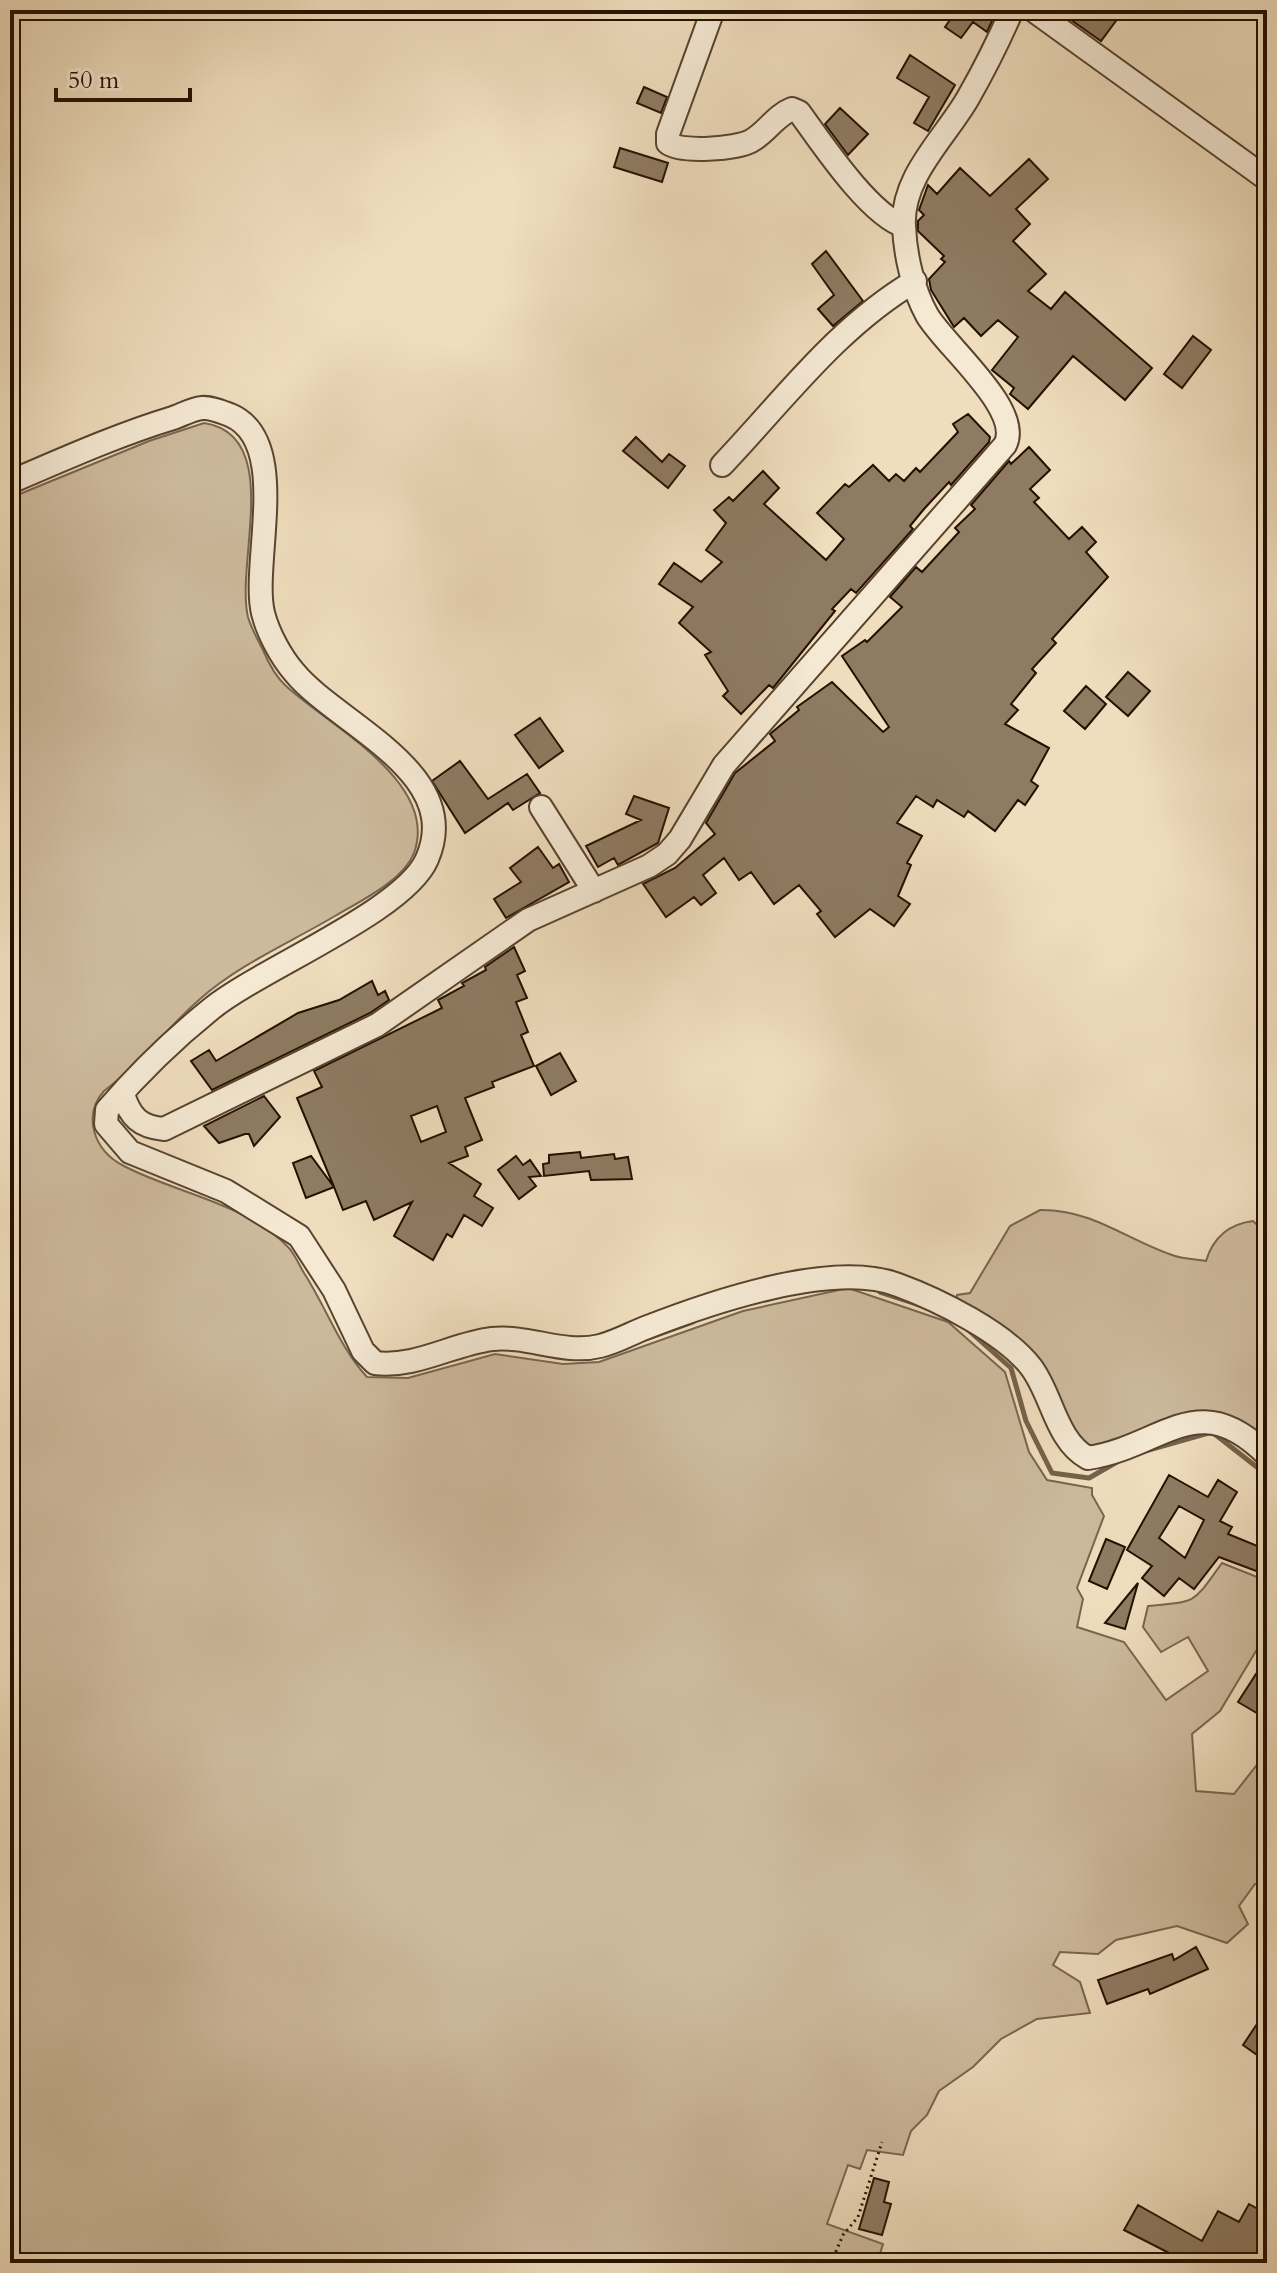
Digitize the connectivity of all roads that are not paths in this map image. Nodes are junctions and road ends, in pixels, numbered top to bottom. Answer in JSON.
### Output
{"nodes":[{"id":1,"x":713,"y":10,"type":"edge"},
{"id":2,"x":1012,"y":10,"type":"edge"},
{"id":3,"x":1033,"y":10,"type":"edge"},
{"id":4,"x":1267,"y":179,"type":"edge"},
{"id":5,"x":904,"y":226,"type":"junction"},
{"id":6,"x":915,"y":281,"type":"junction"},
{"id":7,"x":722,"y":465,"type":"dead end"},
{"id":8,"x":10,"y":482,"type":"edge"},
{"id":9,"x":541,"y":807,"type":"dead end"},
{"id":10,"x":594,"y":891,"type":"junction"},
{"id":11,"x":123,"y":1094,"type":"junction"},
{"id":12,"x":1267,"y":1455,"type":"edge"}],
"edges":[{"from":1,"to":5,"type":"street"},
{"from":2,"to":5,"type":"street"},
{"from":3,"to":4,"type":"street"},
{"from":5,"to":6,"type":"street"},
{"from":6,"to":7,"type":"street"},
{"from":6,"to":10,"type":"street"},
{"from":8,"to":11,"type":"street"},
{"from":9,"to":10,"type":"street"},
{"from":10,"to":11,"type":"street"},
{"from":11,"to":12,"type":"street"}]}
